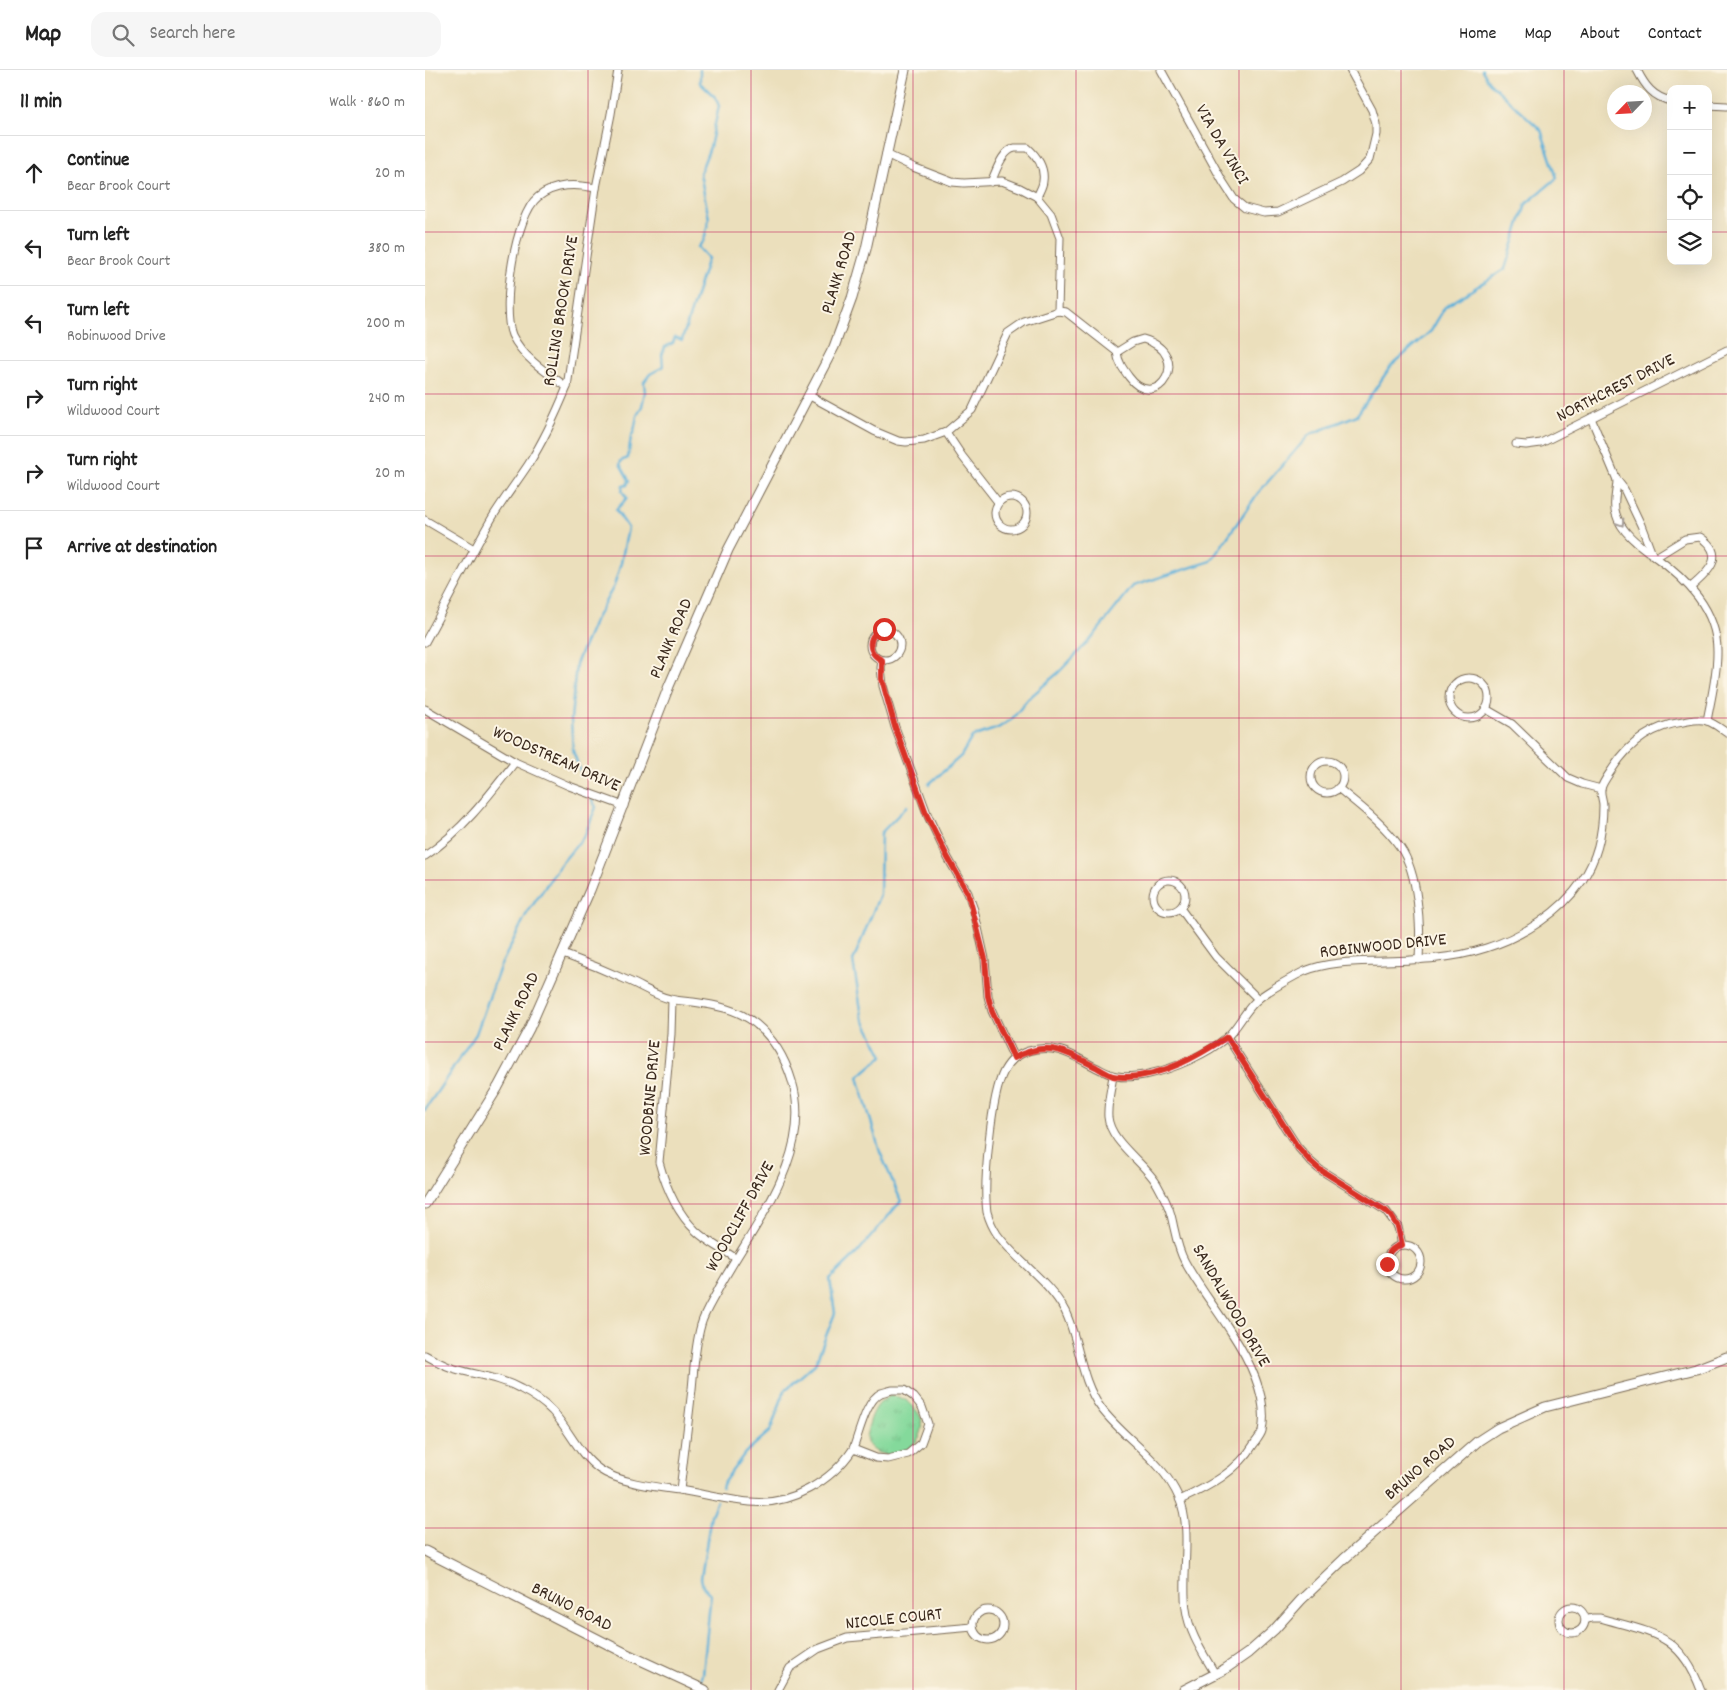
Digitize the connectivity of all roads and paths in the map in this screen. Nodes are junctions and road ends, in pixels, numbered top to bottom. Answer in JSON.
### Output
{"nodes":[{"id":1,"x":618,"y":70,"type":"edge"},
{"id":2,"x":905,"y":70,"type":"edge"},
{"id":3,"x":1161,"y":70,"type":"edge"},
{"id":4,"x":1350,"y":70,"type":"edge"},
{"id":5,"x":1637,"y":70,"type":"edge"},
{"id":6,"x":1667,"y":100,"type":"edge"},
{"id":7,"x":1712,"y":105,"type":"edge"},
{"id":8,"x":1727,"y":106,"type":"edge"},
{"id":9,"x":885,"y":154,"type":"junction"},
{"id":10,"x":991,"y":182,"type":"junction"},
{"id":11,"x":596,"y":188,"type":"junction"},
{"id":12,"x":1037,"y":197,"type":"junction"},
{"id":13,"x":1058,"y":311,"type":"junction"},
{"id":14,"x":1727,"y":350,"type":"edge"},
{"id":15,"x":1117,"y":352,"type":"junction"},
{"id":16,"x":567,"y":387,"type":"junction"},
{"id":17,"x":810,"y":396,"type":"junction"},
{"id":18,"x":1591,"y":418,"type":"junction"},
{"id":19,"x":946,"y":432,"type":"junction"},
{"id":20,"x":1516,"y":444,"type":"dead end"},
{"id":21,"x":1617,"y":480,"type":"junction"},
{"id":22,"x":998,"y":502,"type":"junction"},
{"id":23,"x":425,"y":520,"type":"edge"},
{"id":24,"x":474,"y":549,"type":"junction"},
{"id":25,"x":1654,"y":556,"type":"junction"},
{"id":26,"x":1691,"y":587,"type":"junction"},
{"id":27,"x":425,"y":642,"type":"edge"},
{"id":28,"x":882,"y":660,"type":"junction"},
{"id":29,"x":425,"y":709,"type":"edge"},
{"id":30,"x":1486,"y":709,"type":"junction"},
{"id":31,"x":1707,"y":721,"type":"junction"},
{"id":32,"x":1727,"y":733,"type":"edge"},
{"id":33,"x":515,"y":762,"type":"junction"},
{"id":34,"x":1338,"y":788,"type":"junction"},
{"id":35,"x":1601,"y":789,"type":"junction"},
{"id":36,"x":624,"y":806,"type":"junction"},
{"id":37,"x":425,"y":856,"type":"edge"},
{"id":38,"x":1180,"y":908,"type":"junction"},
{"id":39,"x":563,"y":954,"type":"junction"},
{"id":40,"x":1419,"y":960,"type":"junction"},
{"id":41,"x":1258,"y":999,"type":"junction"},
{"id":42,"x":672,"y":1000,"type":"junction"},
{"id":43,"x":1227,"y":1037,"type":"junction"},
{"id":44,"x":1014,"y":1058,"type":"junction"},
{"id":45,"x":1113,"y":1076,"type":"junction"},
{"id":46,"x":425,"y":1204,"type":"edge"},
{"id":47,"x":1402,"y":1245,"type":"junction"},
{"id":48,"x":735,"y":1258,"type":"junction"},
{"id":49,"x":425,"y":1355,"type":"edge"},
{"id":50,"x":1727,"y":1357,"type":"edge"},
{"id":51,"x":853,"y":1449,"type":"junction"},
{"id":52,"x":680,"y":1490,"type":"junction"},
{"id":53,"x":1180,"y":1500,"type":"junction"},
{"id":54,"x":425,"y":1551,"type":"edge"},
{"id":55,"x":1585,"y":1620,"type":"dead end"},
{"id":56,"x":973,"y":1627,"type":"junction"},
{"id":57,"x":1215,"y":1674,"type":"junction"},
{"id":58,"x":705,"y":1690,"type":"edge"},
{"id":59,"x":778,"y":1690,"type":"edge"},
{"id":60,"x":1184,"y":1690,"type":"edge"},
{"id":61,"x":1701,"y":1690,"type":"edge"}],
"edges":[{"from":1,"to":11,"type":"street","name":"ROLLING BROOK DRIVE"},
{"from":2,"to":9,"type":"street","name":"PLANK ROAD"},
{"from":3,"to":4,"type":"street","name":"VIA DA VINCI"},
{"from":5,"to":6,"type":"street"},
{"from":7,"to":8,"type":"street"},
{"from":9,"to":10,"type":"street"},
{"from":9,"to":17,"type":"street","name":"PLANK ROAD"},
{"from":10,"to":12,"type":"street"},
{"from":10,"to":12,"type":"street"},
{"from":11,"to":16,"type":"street","name":"ROLLING BROOK DRIVE"},
{"from":11,"to":16,"type":"street"},
{"from":12,"to":13,"type":"street"},
{"from":13,"to":15,"type":"street"},
{"from":13,"to":19,"type":"street"},
{"from":14,"to":18,"type":"street","name":"NORTHCREST DRIVE"},
{"from":15,"to":15,"type":"street"},
{"from":16,"to":24,"type":"street","name":"ROLLING BROOK DRIVE"},
{"from":17,"to":19,"type":"street"},
{"from":17,"to":36,"type":"street","name":"PLANK ROAD"},
{"from":18,"to":20,"type":"street","name":"NORTHCREST DRIVE"},
{"from":18,"to":21,"type":"street"},
{"from":19,"to":22,"type":"street"},
{"from":21,"to":25,"type":"street"},
{"from":21,"to":25,"type":"street","one_way":true},
{"from":22,"to":22,"type":"street"},
{"from":23,"to":24,"type":"street"},
{"from":24,"to":27,"type":"street","name":"ROLLING BROOK DRIVE"},
{"from":25,"to":26,"type":"street"},
{"from":25,"to":26,"type":"street"},
{"from":26,"to":31,"type":"street"},
{"from":28,"to":28,"type":"street"},
{"from":28,"to":44,"type":"street"},
{"from":29,"to":33,"type":"street","name":"WOODSTREAM DRIVE"},
{"from":30,"to":30,"type":"street"},
{"from":30,"to":35,"type":"street"},
{"from":31,"to":32,"type":"street"},
{"from":31,"to":35,"type":"street"},
{"from":33,"to":36,"type":"street","name":"WOODSTREAM DRIVE"},
{"from":33,"to":37,"type":"street"},
{"from":34,"to":34,"type":"street"},
{"from":34,"to":40,"type":"street"},
{"from":35,"to":40,"type":"street","name":"ROBINWOOD DRIVE"},
{"from":36,"to":39,"type":"street","name":"PLANK ROAD"},
{"from":38,"to":38,"type":"street"},
{"from":38,"to":41,"type":"street"},
{"from":39,"to":42,"type":"street","name":"WOODCLIFF DRIVE"},
{"from":39,"to":46,"type":"street","name":"PLANK ROAD"},
{"from":40,"to":41,"type":"street","name":"ROBINWOOD DRIVE"},
{"from":41,"to":43,"type":"street","name":"ROBINWOOD DRIVE"},
{"from":42,"to":48,"type":"street","name":"WOODBINE DRIVE"},
{"from":42,"to":48,"type":"street","name":"WOODCLIFF DRIVE"},
{"from":43,"to":45,"type":"street","name":"ROBINWOOD DRIVE"},
{"from":43,"to":47,"type":"street"},
{"from":44,"to":45,"type":"street","name":"ROBINWOOD DRIVE"},
{"from":44,"to":53,"type":"street"},
{"from":45,"to":53,"type":"street","name":"SANDALWOOD DRIVE"},
{"from":47,"to":47,"type":"street"},
{"from":48,"to":52,"type":"street","name":"WOODCLIFF DRIVE"},
{"from":49,"to":52,"type":"street"},
{"from":50,"to":57,"type":"street","name":"BRUNO ROAD"},
{"from":51,"to":51,"type":"street"},
{"from":51,"to":52,"type":"street"},
{"from":53,"to":57,"type":"street"},
{"from":54,"to":58,"type":"street","name":"BRUNO ROAD"},
{"from":55,"to":61,"type":"street"},
{"from":56,"to":56,"type":"street"},
{"from":56,"to":59,"type":"street","name":"NICOLE COURT"},
{"from":57,"to":60,"type":"street","name":"BRUNO ROAD"}]}
